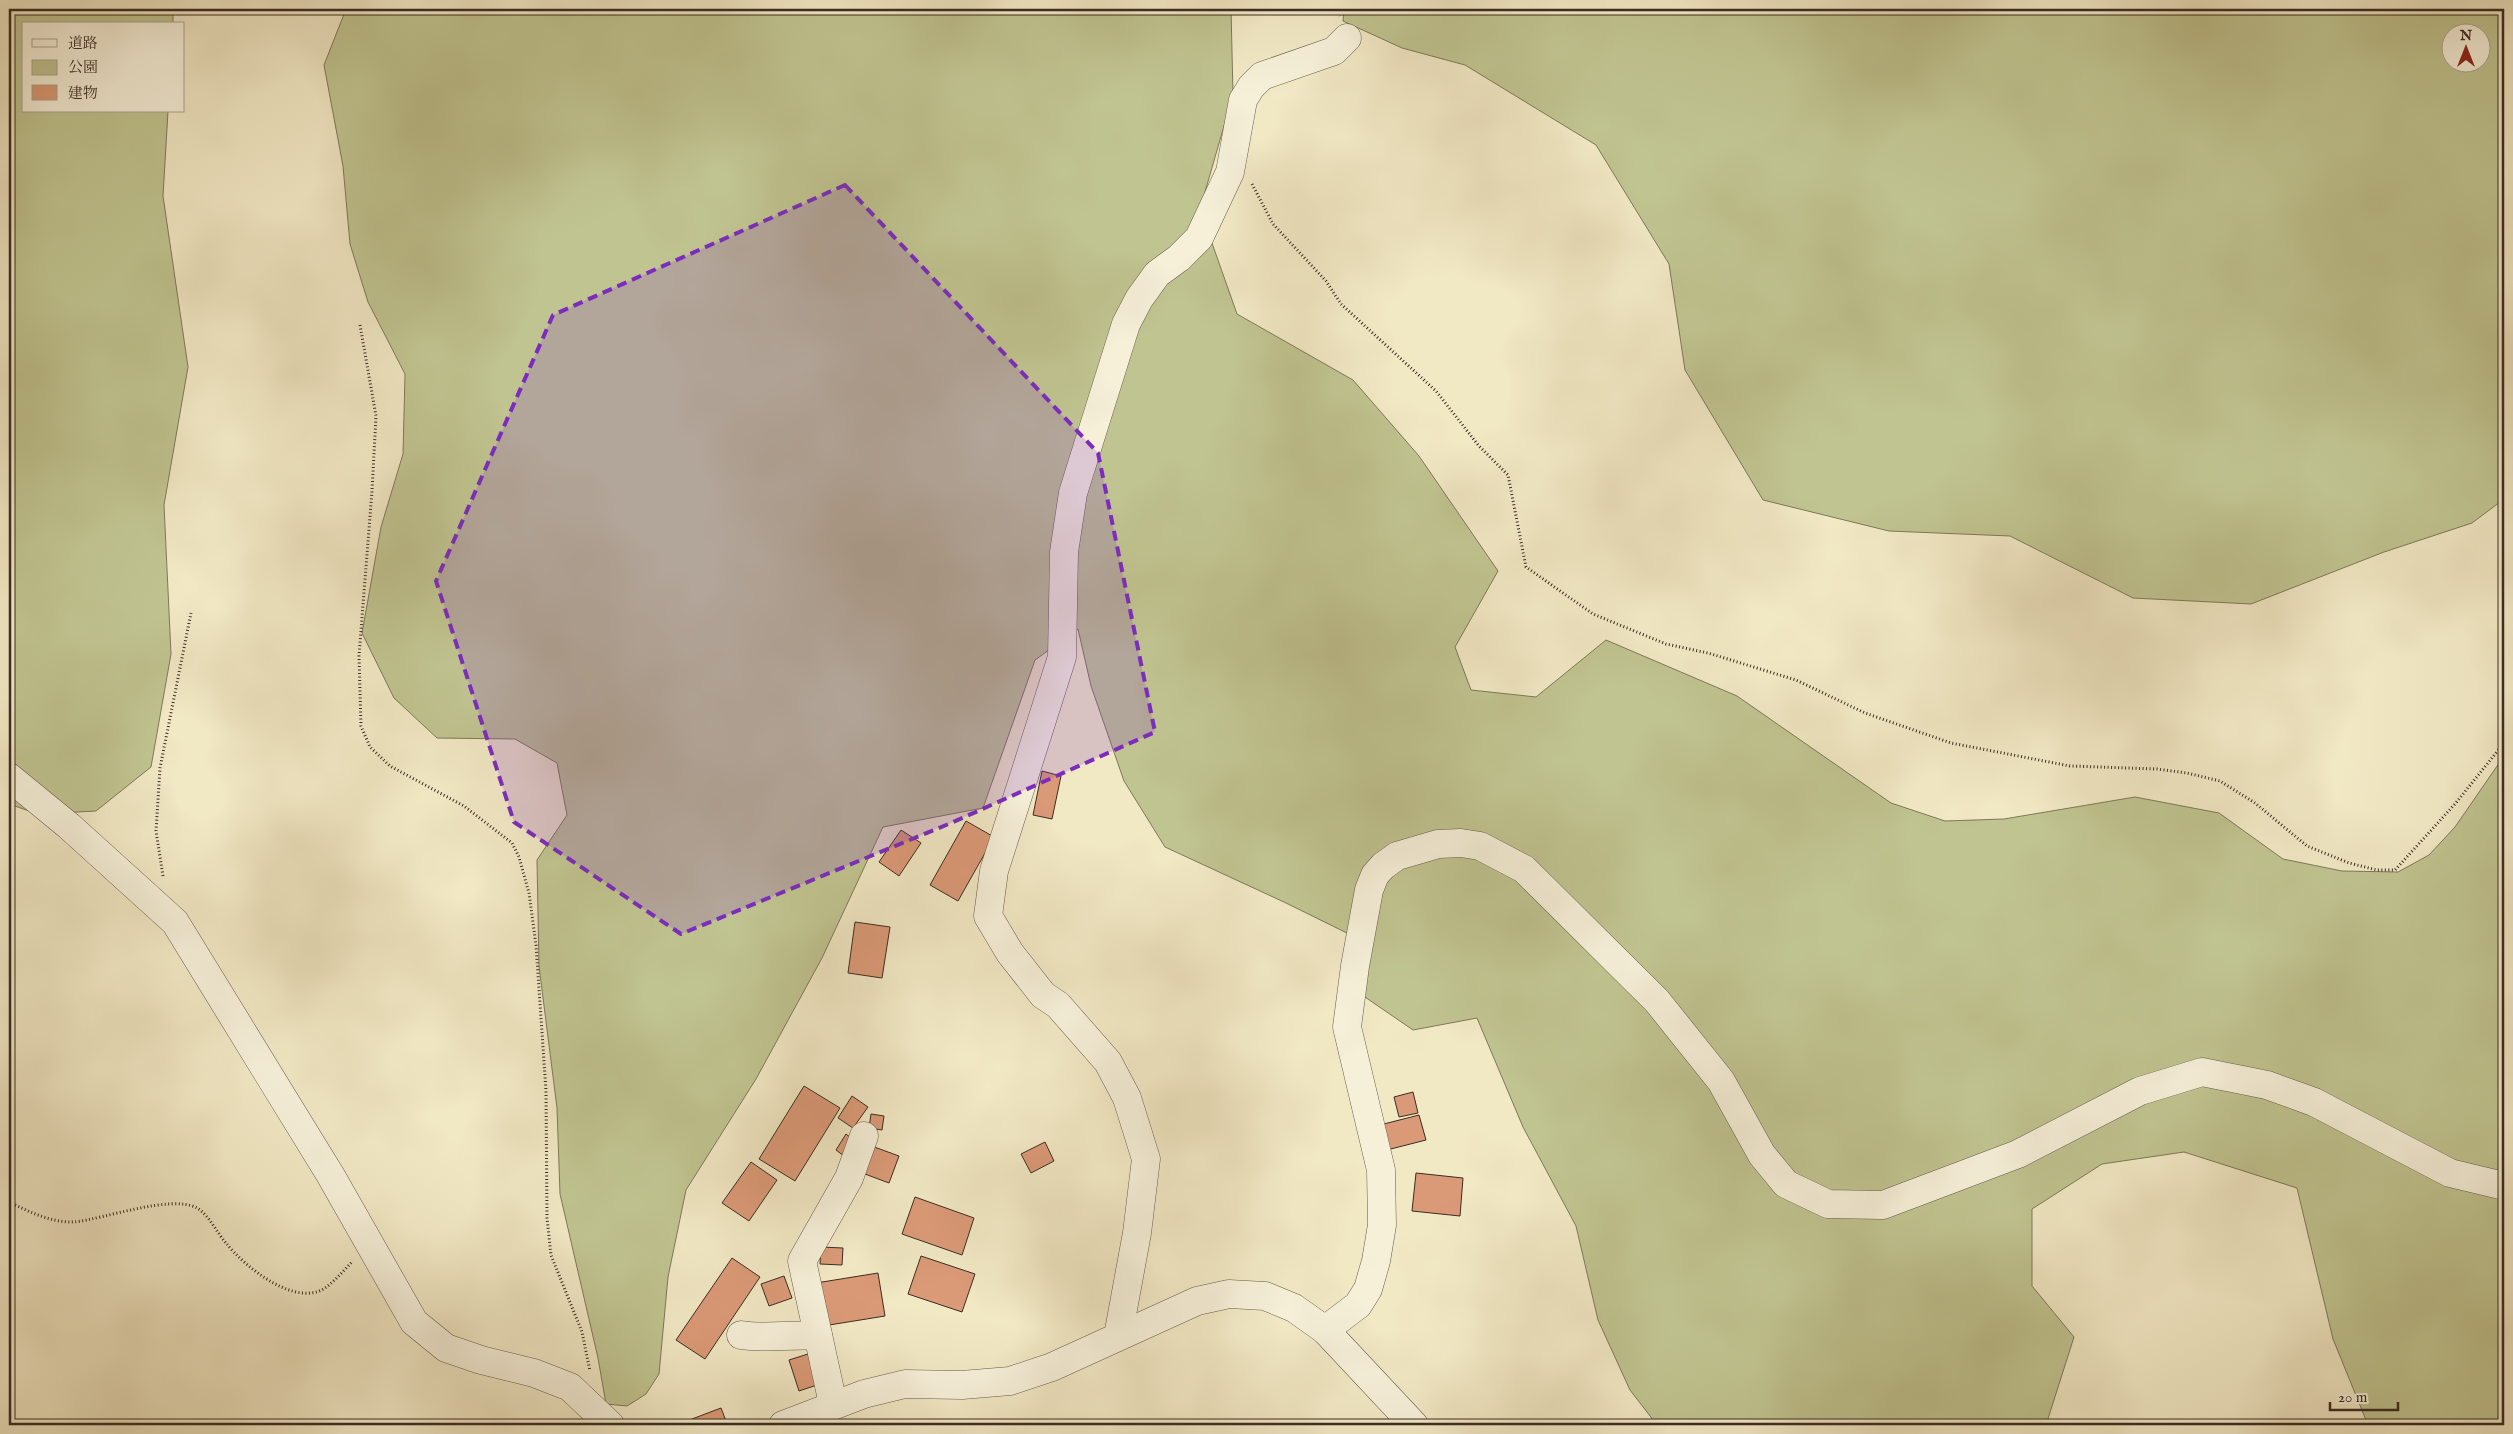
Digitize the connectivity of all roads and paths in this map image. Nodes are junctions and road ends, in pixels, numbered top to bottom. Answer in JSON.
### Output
{"nodes":[{"id":1,"x":1347,"y":38,"type":"dead end"},
{"id":2,"x":1235,"y":151,"type":"junction"},
{"id":3,"x":360,"y":325,"type":"dead end"},
{"id":4,"x":191,"y":613,"type":"dead end"},
{"id":5,"x":2504,"y":743,"type":"edge"},
{"id":6,"x":9,"y":777,"type":"edge"},
{"id":7,"x":163,"y":878,"type":"dead end"},
{"id":8,"x":864,"y":1136,"type":"dead end"},
{"id":9,"x":2504,"y":1186,"type":"edge"},
{"id":10,"x":9,"y":1202,"type":"edge"},
{"id":11,"x":373,"y":1252,"type":"junction"},
{"id":12,"x":1325,"y":1330,"type":"junction"},
{"id":13,"x":741,"y":1335,"type":"dead end"},
{"id":14,"x":818,"y":1336,"type":"junction"},
{"id":15,"x":1118,"y":1336,"type":"junction"},
{"id":16,"x":586,"y":1400,"type":"junction"},
{"id":17,"x":834,"y":1404,"type":"junction"},
{"id":18,"x":610,"y":1425,"type":"edge"},
{"id":19,"x":783,"y":1425,"type":"edge"},
{"id":20,"x":1414,"y":1425,"type":"edge"}],
"edges":[{"from":1,"to":2,"type":"street"},
{"from":2,"to":5,"type":"path"},
{"from":2,"to":15,"type":"street"},
{"from":3,"to":16,"type":"path"},
{"from":4,"to":7,"type":"path"},
{"from":6,"to":11,"type":"street"},
{"from":8,"to":14,"type":"street"},
{"from":9,"to":12,"type":"street"},
{"from":10,"to":11,"type":"path"},
{"from":11,"to":16,"type":"street"},
{"from":12,"to":15,"type":"street"},
{"from":12,"to":20,"type":"street"},
{"from":13,"to":14,"type":"street"},
{"from":14,"to":17,"type":"street"},
{"from":15,"to":17,"type":"street"},
{"from":16,"to":18,"type":"street"},
{"from":17,"to":19,"type":"street"}]}
